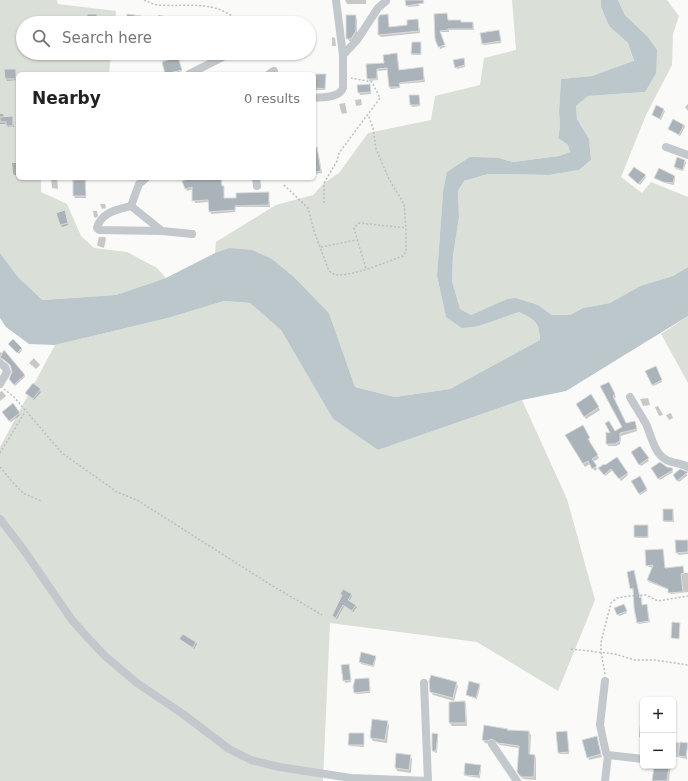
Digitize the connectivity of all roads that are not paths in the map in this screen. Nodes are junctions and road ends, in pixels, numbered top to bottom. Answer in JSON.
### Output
{"nodes":[{"id":1,"x":336,"y":0,"type":"edge"},
{"id":2,"x":386,"y":1,"type":"edge"},
{"id":3,"x":343,"y":55,"type":"junction"},
{"id":4,"x":217,"y":60,"type":"edge"},
{"id":5,"x":193,"y":72,"type":"edge"},
{"id":6,"x":316,"y":98,"type":"edge"},
{"id":7,"x":666,"y":147,"type":"dead end"},
{"id":8,"x":688,"y":155,"type":"edge"},
{"id":9,"x":144,"y":180,"type":"edge"},
{"id":10,"x":131,"y":206,"type":"junction"},
{"id":11,"x":162,"y":231,"type":"junction"},
{"id":12,"x":192,"y":234,"type":"dead end"},
{"id":13,"x":0,"y":363,"type":"edge"},
{"id":14,"x":0,"y":385,"type":"edge"},
{"id":15,"x":630,"y":397,"type":"dead end"},
{"id":16,"x":688,"y":467,"type":"edge"},
{"id":17,"x":0,"y":520,"type":"edge"},
{"id":18,"x":605,"y":681,"type":"road end"},
{"id":19,"x":424,"y":683,"type":"dead end"},
{"id":20,"x":492,"y":744,"type":"dead end"},
{"id":21,"x":608,"y":755,"type":"junction"},
{"id":22,"x":640,"y":760,"type":"edge"},
{"id":23,"x":428,"y":781,"type":"edge"},
{"id":24,"x":517,"y":781,"type":"edge"},
{"id":25,"x":605,"y":781,"type":"edge"}],
"edges":[{"from":1,"to":3,"type":"street"},
{"from":2,"to":3,"type":"street"},
{"from":3,"to":6,"type":"street"},
{"from":4,"to":5,"type":"street"},
{"from":7,"to":8,"type":"street"},
{"from":9,"to":10,"type":"street"},
{"from":10,"to":11,"type":"street"},
{"from":10,"to":11,"type":"street"},
{"from":11,"to":12,"type":"street"},
{"from":13,"to":14,"type":"street"},
{"from":15,"to":16,"type":"street"},
{"from":17,"to":23,"type":"street"},
{"from":18,"to":21,"type":"street"},
{"from":19,"to":23,"type":"street"},
{"from":20,"to":24,"type":"street"},
{"from":21,"to":22,"type":"street"},
{"from":21,"to":25,"type":"street"}]}
